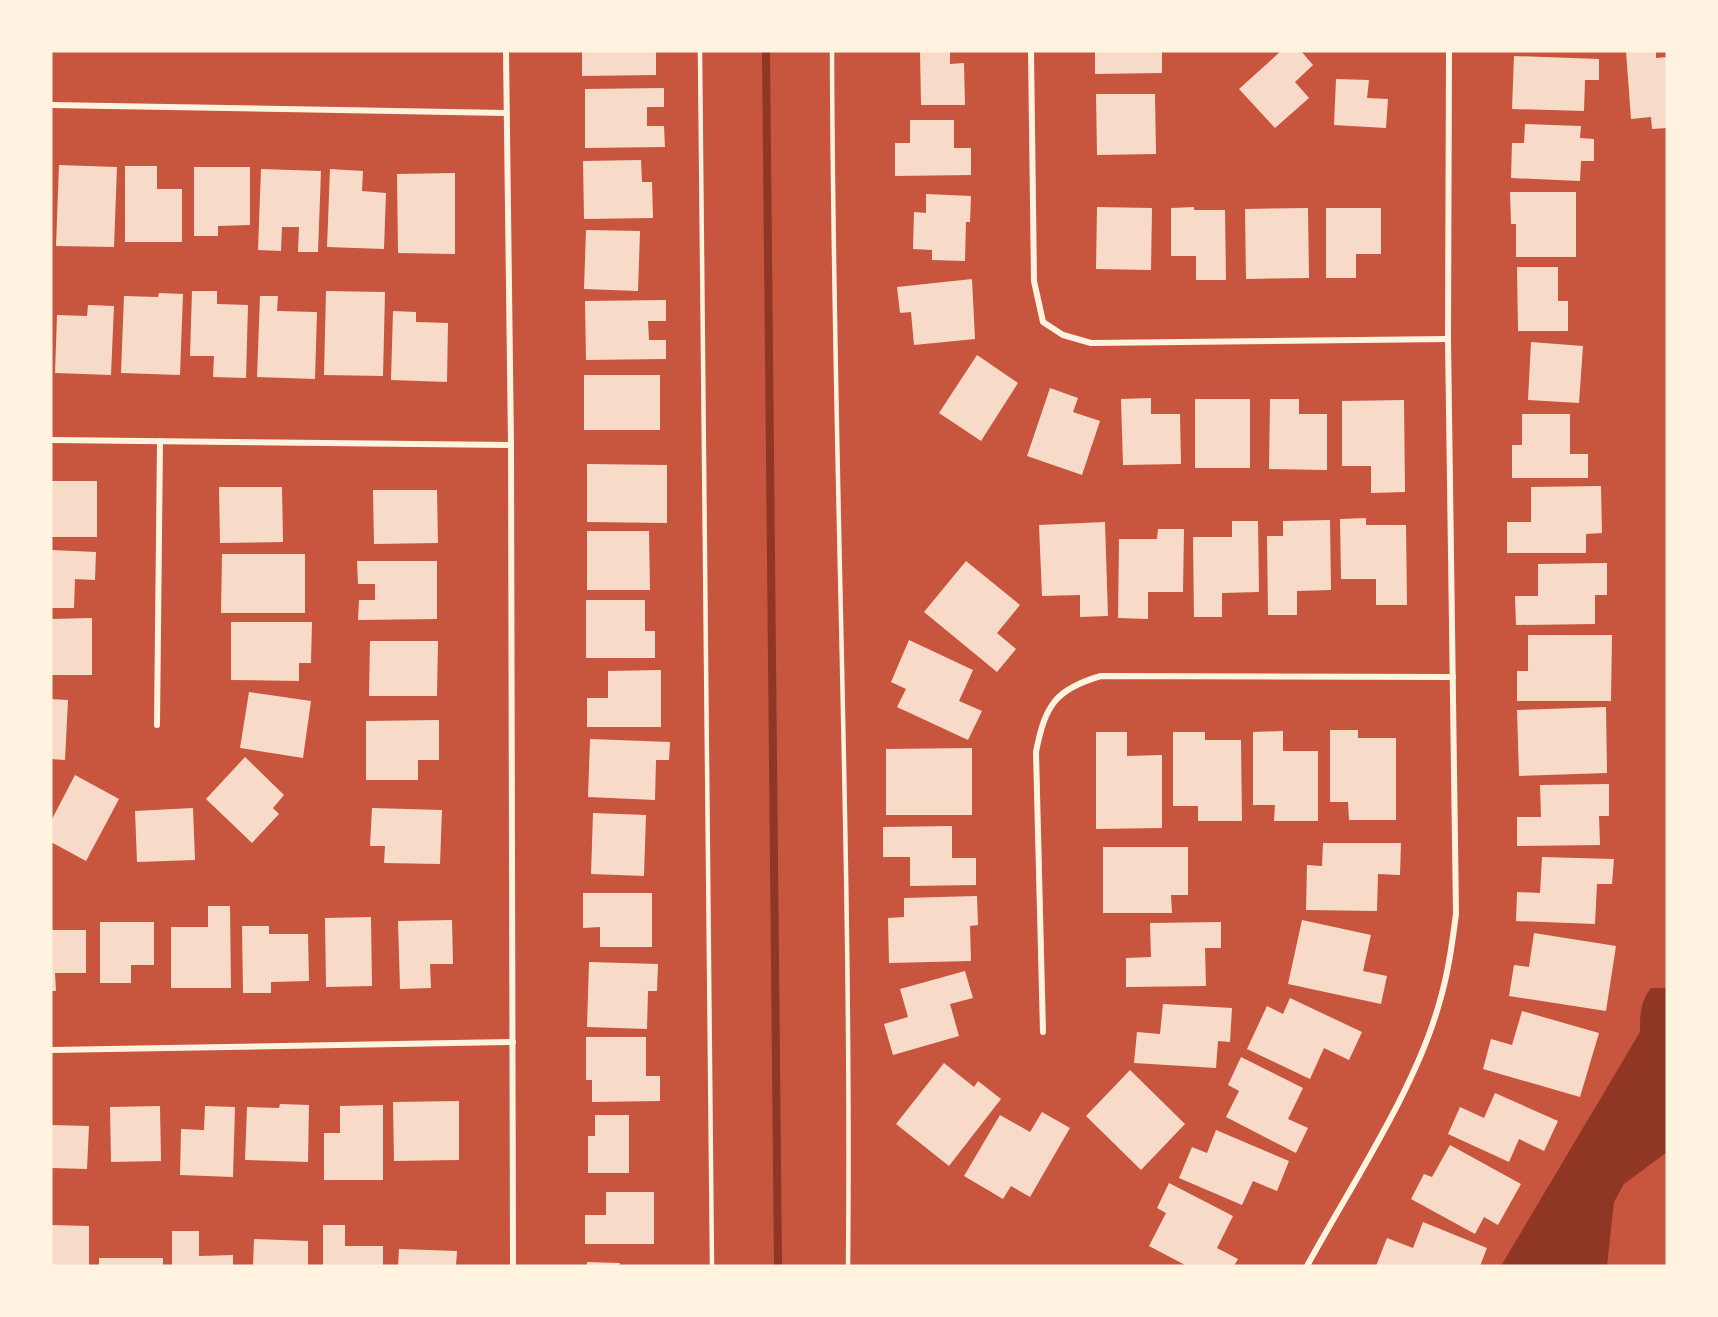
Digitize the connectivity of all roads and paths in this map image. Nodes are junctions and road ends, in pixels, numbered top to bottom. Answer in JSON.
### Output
{"nodes":[{"id":1,"x":506,"y":51,"type":"edge"},
{"id":2,"x":700,"y":51,"type":"edge"},
{"id":3,"x":832,"y":51,"type":"edge"},
{"id":4,"x":1031,"y":51,"type":"edge"},
{"id":5,"x":1449,"y":51,"type":"edge"},
{"id":6,"x":51,"y":105,"type":"edge"},
{"id":7,"x":506,"y":113,"type":"junction"},
{"id":8,"x":1448,"y":339,"type":"junction"},
{"id":9,"x":51,"y":440,"type":"edge"},
{"id":10,"x":160,"y":441,"type":"junction"},
{"id":11,"x":511,"y":445,"type":"junction"},
{"id":12,"x":1454,"y":677,"type":"junction"},
{"id":13,"x":157,"y":725,"type":"dead end"},
{"id":14,"x":1043,"y":1032,"type":"dead end"},
{"id":15,"x":513,"y":1042,"type":"junction"},
{"id":16,"x":51,"y":1050,"type":"edge"},
{"id":17,"x":513,"y":1266,"type":"edge"},
{"id":18,"x":712,"y":1266,"type":"edge"},
{"id":19,"x":848,"y":1266,"type":"edge"},
{"id":20,"x":1306,"y":1266,"type":"edge"}],
"edges":[{"from":1,"to":7,"type":"street"},
{"from":2,"to":18,"type":"lane"},
{"from":3,"to":19,"type":"lane"},
{"from":4,"to":8,"type":"street"},
{"from":5,"to":8,"type":"street"},
{"from":6,"to":7,"type":"street"},
{"from":7,"to":11,"type":"street"},
{"from":8,"to":12,"type":"street"},
{"from":9,"to":10,"type":"street"},
{"from":10,"to":11,"type":"street"},
{"from":10,"to":13,"type":"street"},
{"from":11,"to":15,"type":"street"},
{"from":12,"to":14,"type":"street"},
{"from":12,"to":20,"type":"street"},
{"from":15,"to":16,"type":"street"},
{"from":15,"to":17,"type":"street"}]}
